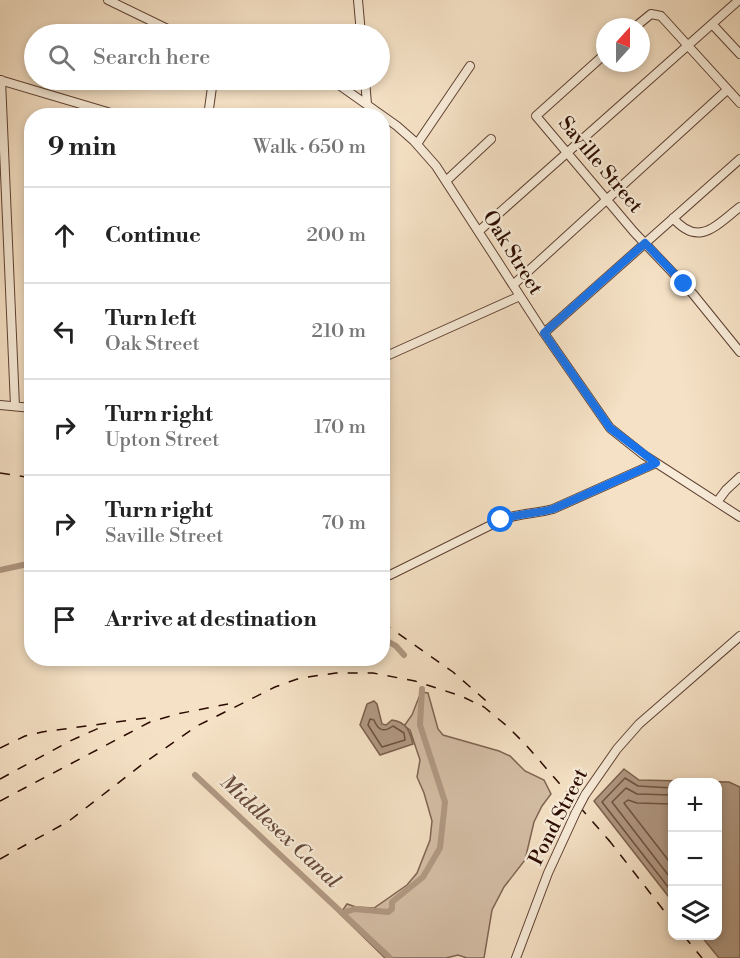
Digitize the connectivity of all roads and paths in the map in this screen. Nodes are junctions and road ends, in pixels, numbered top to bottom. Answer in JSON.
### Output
{"nodes":[{"id":1,"x":108,"y":0,"type":"edge"},
{"id":2,"x":358,"y":0,"type":"edge"},
{"id":3,"x":739,"y":0,"type":"edge"},
{"id":4,"x":647,"y":18,"type":"edge"},
{"id":5,"x":157,"y":24,"type":"edge"},
{"id":6,"x":360,"y":24,"type":"edge"},
{"id":7,"x":712,"y":24,"type":"junction"},
{"id":8,"x":688,"y":46,"type":"junction"},
{"id":9,"x":740,"y":54,"type":"edge"},
{"id":10,"x":596,"y":62,"type":"edge"},
{"id":11,"x":470,"y":66,"type":"dead end"},
{"id":12,"x":0,"y":80,"type":"edge"},
{"id":13,"x":24,"y":87,"type":"edge"},
{"id":14,"x":34,"y":90,"type":"edge"},
{"id":15,"x":212,"y":90,"type":"edge"},
{"id":16,"x":347,"y":90,"type":"edge"},
{"id":17,"x":366,"y":90,"type":"edge"},
{"id":18,"x":728,"y":90,"type":"junction"},
{"id":19,"x":740,"y":103,"type":"edge"},
{"id":20,"x":367,"y":104,"type":"junction"},
{"id":21,"x":94,"y":108,"type":"edge"},
{"id":22,"x":209,"y":108,"type":"edge"},
{"id":23,"x":373,"y":108,"type":"edge"},
{"id":24,"x":390,"y":120,"type":"edge"},
{"id":25,"x":491,"y":139,"type":"dead end"},
{"id":26,"x":417,"y":144,"type":"junction"},
{"id":27,"x":567,"y":153,"type":"junction"},
{"id":28,"x":740,"y":159,"type":"edge"},
{"id":29,"x":447,"y":181,"type":"junction"},
{"id":30,"x":607,"y":199,"type":"junction"},
{"id":31,"x":740,"y":207,"type":"edge"},
{"id":32,"x":673,"y":218,"type":"junction"},
{"id":33,"x":479,"y":231,"type":"junction"},
{"id":34,"x":645,"y":243,"type":"junction"},
{"id":35,"x":513,"y":285,"type":"junction"},
{"id":36,"x":520,"y":296,"type":"junction"},
{"id":37,"x":544,"y":333,"type":"junction"},
{"id":38,"x":740,"y":351,"type":"edge"},
{"id":39,"x":390,"y":354,"type":"edge"},
{"id":40,"x":0,"y":405,"type":"edge"},
{"id":41,"x":15,"y":406,"type":"junction"},
{"id":42,"x":24,"y":407,"type":"edge"},
{"id":43,"x":656,"y":463,"type":"junction"},
{"id":44,"x":740,"y":477,"type":"edge"},
{"id":45,"x":717,"y":502,"type":"junction"},
{"id":46,"x":740,"y":517,"type":"edge"},
{"id":47,"x":390,"y":574,"type":"edge"},
{"id":48,"x":740,"y":636,"type":"edge"},
{"id":49,"x":516,"y":958,"type":"edge"}],
"edges":[{"from":1,"to":5,"type":"street"},
{"from":2,"to":6,"type":"street"},
{"from":3,"to":7,"type":"street"},
{"from":4,"to":8,"type":"street"},
{"from":7,"to":8,"type":"street"},
{"from":7,"to":9,"type":"street"},
{"from":8,"to":18,"type":"street"},
{"from":8,"to":27,"type":"street"},
{"from":10,"to":27,"type":"street","name":"Saville Street"},
{"from":11,"to":26,"type":"street"},
{"from":12,"to":13,"type":"street"},
{"from":12,"to":41,"type":"street"},
{"from":14,"to":21,"type":"street"},
{"from":15,"to":22,"type":"street"},
{"from":16,"to":20,"type":"street","name":"Oak Street"},
{"from":17,"to":20,"type":"street"},
{"from":18,"to":19,"type":"street"},
{"from":18,"to":30,"type":"street"},
{"from":20,"to":23,"type":"street","name":"Oak Street"},
{"from":24,"to":26,"type":"street","name":"Oak Street"},
{"from":25,"to":29,"type":"street"},
{"from":26,"to":29,"type":"street","name":"Oak Street"},
{"from":27,"to":30,"type":"street","name":"Saville Street"},
{"from":27,"to":33,"type":"street"},
{"from":28,"to":32,"type":"street"},
{"from":29,"to":33,"type":"street","name":"Oak Street"},
{"from":30,"to":34,"type":"street","name":"Saville Street"},
{"from":30,"to":35,"type":"street"},
{"from":31,"to":32,"type":"street"},
{"from":32,"to":34,"type":"street"},
{"from":33,"to":35,"type":"street","name":"Oak Street"},
{"from":34,"to":37,"type":"street"},
{"from":34,"to":38,"type":"street","name":"Saville Street"},
{"from":35,"to":36,"type":"street","name":"Oak Street"},
{"from":36,"to":37,"type":"street","name":"Oak Street"},
{"from":36,"to":39,"type":"street"},
{"from":37,"to":43,"type":"street","name":"Oak Street"},
{"from":40,"to":41,"type":"street"},
{"from":41,"to":42,"type":"street"},
{"from":43,"to":45,"type":"street","name":"Oak Street"},
{"from":43,"to":47,"type":"street"},
{"from":44,"to":45,"type":"street"},
{"from":45,"to":46,"type":"street","name":"Oak Street"},
{"from":48,"to":49,"type":"street","name":"Pond Street","bridge":true}]}
